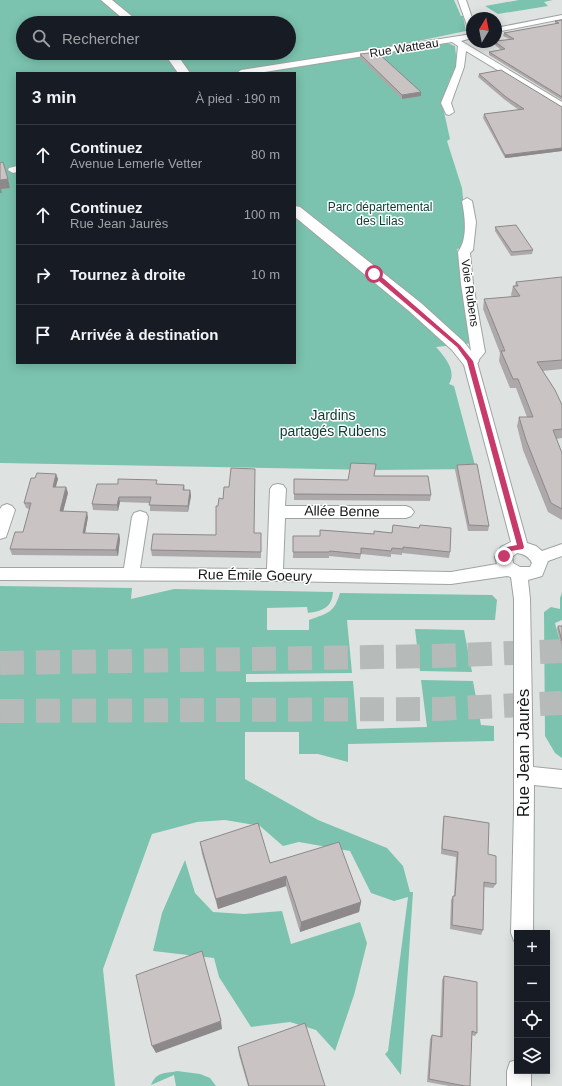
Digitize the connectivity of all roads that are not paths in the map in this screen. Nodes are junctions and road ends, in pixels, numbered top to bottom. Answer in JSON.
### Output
{"nodes":[{"id":1,"x":106,"y":0,"type":"edge"},
{"id":2,"x":462,"y":0,"type":"edge"},
{"id":3,"x":466,"y":12,"type":"edge"},
{"id":4,"x":126,"y":16,"type":"edge"},
{"id":5,"x":562,"y":17,"type":"edge"},
{"id":6,"x":502,"y":29,"type":"edge"},
{"id":7,"x":466,"y":39,"type":"edge"},
{"id":8,"x":458,"y":42,"type":"junction"},
{"id":9,"x":175,"y":60,"type":"edge"},
{"id":10,"x":183,"y":72,"type":"edge"},
{"id":11,"x":248,"y":72,"type":"edge"},
{"id":12,"x":562,"y":106,"type":"edge"},
{"id":13,"x":448,"y":112,"type":"dead end"},
{"id":14,"x":467,"y":201,"type":"dead end"},
{"id":15,"x":296,"y":211,"type":"edge"},
{"id":16,"x":470,"y":361,"type":"junction"},
{"id":17,"x":278,"y":489,"type":"dead end"},
{"id":18,"x":7,"y":510,"type":"dead end"},
{"id":19,"x":277,"y":512,"type":"junction"},
{"id":20,"x":406,"y":512,"type":"dead end"},
{"id":21,"x":140,"y":517,"type":"dead end"},
{"id":22,"x":0,"y":533,"type":"edge"},
{"id":23,"x":520,"y":547,"type":"junction"},
{"id":24,"x":562,"y":550,"type":"edge"},
{"id":25,"x":539,"y":558,"type":"junction"},
{"id":26,"x":514,"y":571,"type":"junction"},
{"id":27,"x":0,"y":574,"type":"edge"},
{"id":28,"x":131,"y":574,"type":"junction"},
{"id":29,"x":275,"y":575,"type":"junction"},
{"id":30,"x":524,"y":774,"type":"junction"},
{"id":31,"x":562,"y":779,"type":"edge"},
{"id":32,"x":522,"y":930,"type":"edge"},
{"id":33,"x":519,"y":1074,"type":"edge"},
{"id":34,"x":519,"y":1086,"type":"edge"}],
"edges":[{"from":1,"to":4,"type":"street"},
{"from":2,"to":3,"type":"street"},
{"from":5,"to":6,"type":"street"},
{"from":7,"to":8,"type":"street","name":"Rue Watteau"},
{"from":8,"to":11,"type":"street","name":"Rue Watteau"},
{"from":8,"to":12,"type":"street"},
{"from":8,"to":13,"type":"street"},
{"from":9,"to":10,"type":"street"},
{"from":14,"to":16,"type":"street","name":"Voie Rubens"},
{"from":15,"to":16,"type":"street"},
{"from":16,"to":23,"type":"street"},
{"from":17,"to":19,"type":"street"},
{"from":18,"to":22,"type":"street"},
{"from":19,"to":20,"type":"street","name":"Allée Benne"},
{"from":19,"to":29,"type":"street"},
{"from":21,"to":28,"type":"street"},
{"from":23,"to":25,"type":"street"},
{"from":23,"to":26,"type":"street"},
{"from":24,"to":25,"type":"street"},
{"from":25,"to":26,"type":"street"},
{"from":26,"to":29,"type":"street","name":"Rue Émile Goeury"},
{"from":26,"to":30,"type":"street","name":"Rue Jean Jaurès"},
{"from":27,"to":28,"type":"street","name":"Rue Émile Goeury"},
{"from":28,"to":29,"type":"street","name":"Rue Émile Goeury"},
{"from":30,"to":31,"type":"street"},
{"from":30,"to":32,"type":"street","name":"Rue Jean Jaurès"},
{"from":33,"to":34,"type":"street"}]}
